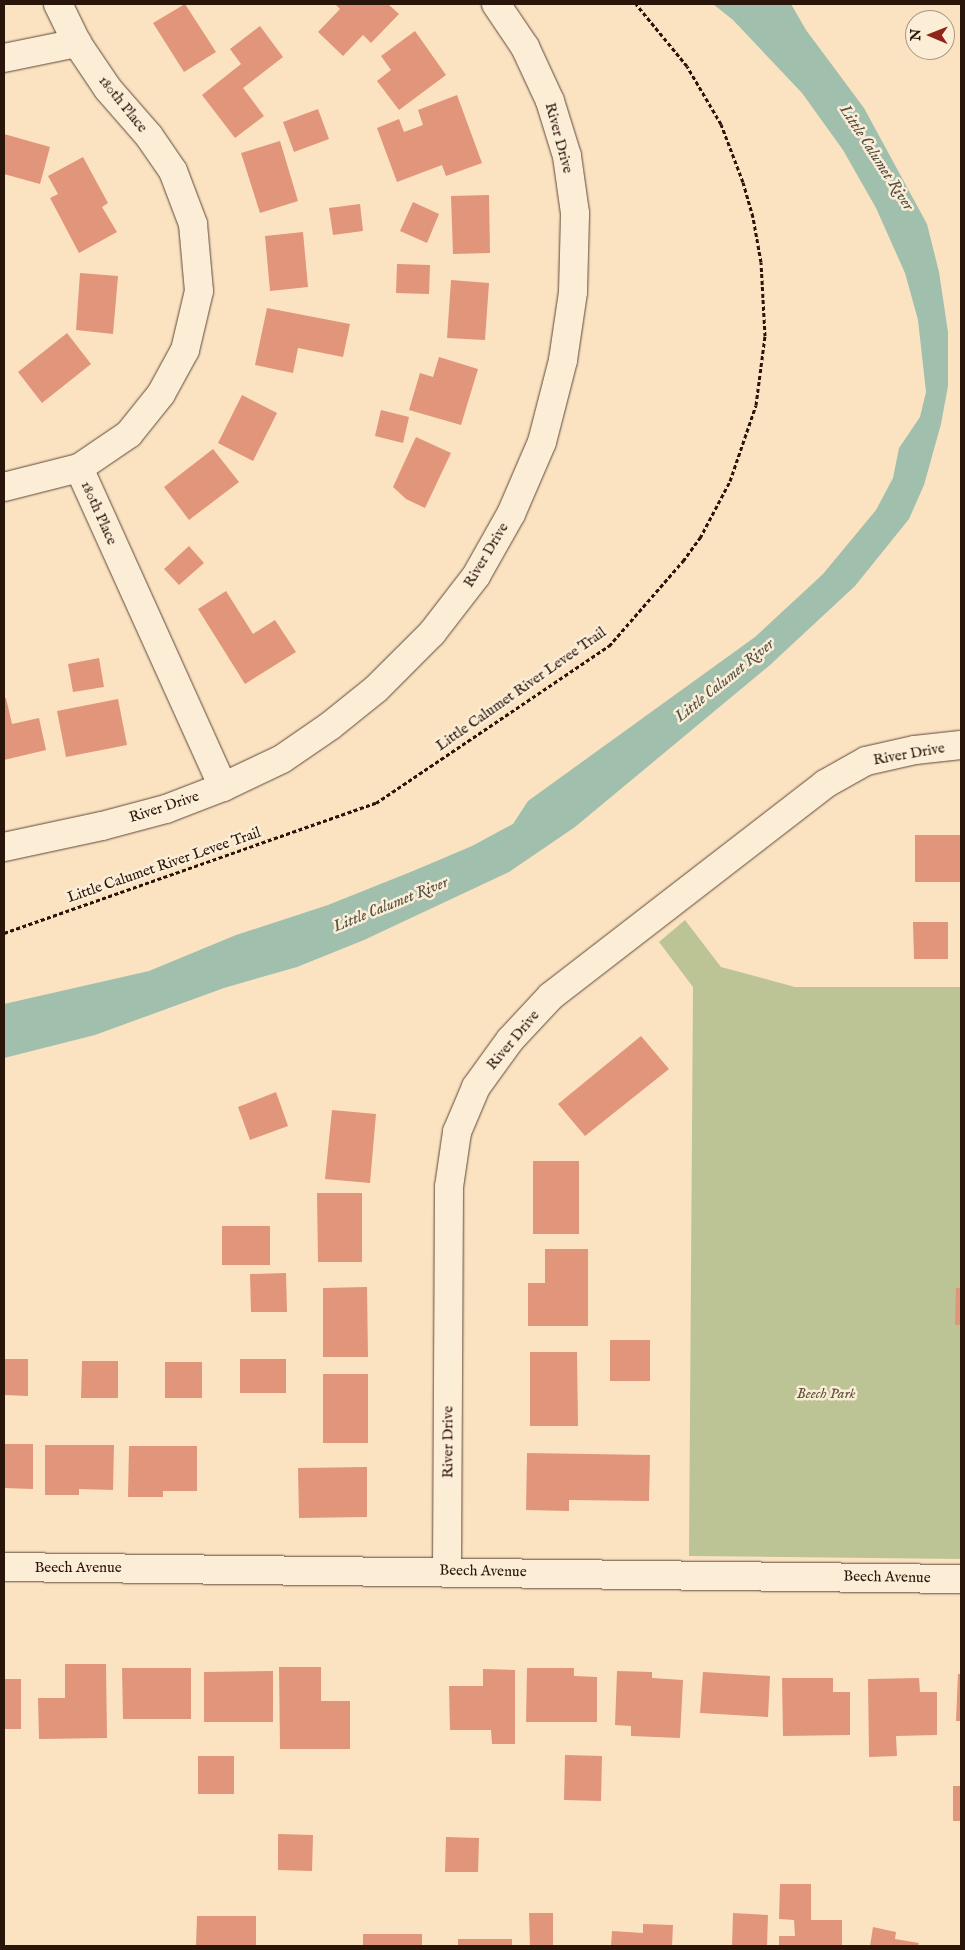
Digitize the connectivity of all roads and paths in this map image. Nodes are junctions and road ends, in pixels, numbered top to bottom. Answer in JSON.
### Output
{"nodes":[{"id":1,"x":58,"y":4,"type":"edge"},
{"id":2,"x":496,"y":4,"type":"edge"},
{"id":3,"x":636,"y":4,"type":"edge"},
{"id":4,"x":77,"y":43,"type":"junction"},
{"id":5,"x":4,"y":58,"type":"edge"},
{"id":6,"x":78,"y":468,"type":"junction"},
{"id":7,"x":4,"y":487,"type":"edge"},
{"id":8,"x":961,"y":746,"type":"edge"},
{"id":9,"x":223,"y":787,"type":"junction"},
{"id":10,"x":4,"y":847,"type":"edge"},
{"id":11,"x":4,"y":933,"type":"edge"},
{"id":12,"x":4,"y":1567,"type":"edge"},
{"id":13,"x":448,"y":1571,"type":"junction"},
{"id":14,"x":961,"y":1579,"type":"edge"}],
"edges":[{"from":1,"to":4,"type":"street","name":"180th Place"},
{"from":2,"to":9,"type":"street","name":"River Drive"},
{"from":3,"to":11,"type":"path","name":"Little Calumet River Levee Trail"},
{"from":4,"to":5,"type":"street"},
{"from":4,"to":6,"type":"street","name":"180th Place"},
{"from":6,"to":7,"type":"street"},
{"from":6,"to":9,"type":"street","name":"180th Place"},
{"from":8,"to":13,"type":"street","name":"River Drive"},
{"from":9,"to":10,"type":"street","name":"River Drive"},
{"from":12,"to":13,"type":"street","name":"Beech Avenue"},
{"from":13,"to":14,"type":"street","name":"Beech Avenue"}]}
